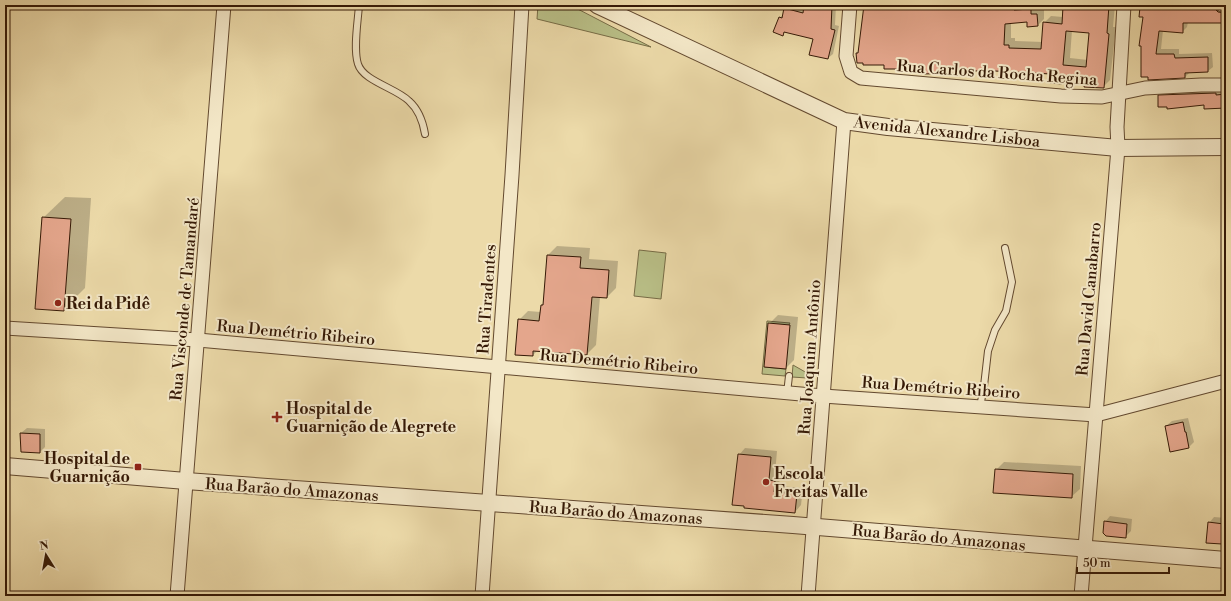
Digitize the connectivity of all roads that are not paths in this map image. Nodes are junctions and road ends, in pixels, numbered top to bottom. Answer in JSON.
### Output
{"nodes":[{"id":1,"x":224,"y":5,"type":"edge"},
{"id":2,"x":359,"y":5,"type":"edge"},
{"id":3,"x":522,"y":5,"type":"edge"},
{"id":4,"x":597,"y":5,"type":"edge"},
{"id":5,"x":850,"y":5,"type":"edge"},
{"id":6,"x":1124,"y":5,"type":"edge"},
{"id":7,"x":1222,"y":5,"type":"edge"},
{"id":8,"x":1226,"y":5,"type":"edge"},
{"id":9,"x":1226,"y":85,"type":"edge"},
{"id":10,"x":1120,"y":93,"type":"junction"},
{"id":11,"x":844,"y":121,"type":"junction"},
{"id":12,"x":425,"y":134,"type":"dead end"},
{"id":13,"x":1118,"y":148,"type":"junction"},
{"id":14,"x":1226,"y":148,"type":"edge"},
{"id":15,"x":1005,"y":248,"type":"dead end"},
{"id":16,"x":5,"y":328,"type":"edge"},
{"id":17,"x":198,"y":340,"type":"junction"},
{"id":18,"x":498,"y":367,"type":"junction"},
{"id":19,"x":789,"y":376,"type":"dead end"},
{"id":20,"x":1226,"y":381,"type":"edge"},
{"id":21,"x":787,"y":393,"type":"junction"},
{"id":22,"x":823,"y":396,"type":"junction"},
{"id":23,"x":980,"y":406,"type":"junction"},
{"id":24,"x":1096,"y":415,"type":"junction"},
{"id":25,"x":5,"y":466,"type":"edge"},
{"id":26,"x":186,"y":482,"type":"junction"},
{"id":27,"x":488,"y":502,"type":"junction"},
{"id":28,"x":814,"y":527,"type":"junction"},
{"id":29,"x":1086,"y":549,"type":"junction"},
{"id":30,"x":1226,"y":560,"type":"edge"},
{"id":31,"x":177,"y":596,"type":"edge"},
{"id":32,"x":482,"y":596,"type":"edge"},
{"id":33,"x":808,"y":596,"type":"edge"},
{"id":34,"x":1082,"y":596,"type":"edge"}],
"edges":[{"from":1,"to":17,"type":"street","name":"Rua Visconde de Tamandaré"},
{"from":2,"to":12,"type":"lane"},
{"from":3,"to":18,"type":"street","name":"Rua Tiradentes"},
{"from":4,"to":11,"type":"street","name":"Avenida Alexandre Lisboa"},
{"from":5,"to":10,"type":"street","name":"Rua Carlos da Rocha Regina"},
{"from":6,"to":10,"type":"street","name":"Rua David Canabarro"},
{"from":7,"to":8,"type":"street"},
{"from":9,"to":10,"type":"street","name":"Rua Carlos da Rocha Regina"},
{"from":10,"to":13,"type":"street","name":"Rua David Canabarro"},
{"from":11,"to":13,"type":"street","name":"Avenida Alexandre Lisboa"},
{"from":11,"to":22,"type":"street","name":"Rua Joaquim Antônio"},
{"from":13,"to":14,"type":"street","name":"Avenida Alexandre Lisboa"},
{"from":13,"to":24,"type":"street","name":"Rua David Canabarro"},
{"from":15,"to":23,"type":"lane"},
{"from":16,"to":17,"type":"street","name":"Rua Demétrio Ribeiro"},
{"from":17,"to":18,"type":"street","name":"Rua Demétrio Ribeiro"},
{"from":17,"to":26,"type":"street","name":"Rua Visconde de Tamandaré"},
{"from":18,"to":21,"type":"street","name":"Rua Demétrio Ribeiro"},
{"from":18,"to":27,"type":"street","name":"Rua Tiradentes"},
{"from":19,"to":21,"type":"lane"},
{"from":20,"to":24,"type":"street","name":"Rua Demétrio Ribeiro"},
{"from":21,"to":22,"type":"street","name":"Rua Demétrio Ribeiro"},
{"from":22,"to":23,"type":"street","name":"Rua Demétrio Ribeiro"},
{"from":22,"to":28,"type":"street","name":"Rua Joaquim Antônio"},
{"from":23,"to":24,"type":"street","name":"Rua Demétrio Ribeiro"},
{"from":24,"to":29,"type":"street","name":"Rua David Canabarro"},
{"from":25,"to":26,"type":"street","name":"Rua Barão do Amazonas"},
{"from":26,"to":27,"type":"street","name":"Rua Barão do Amazonas"},
{"from":26,"to":31,"type":"street","name":"Rua Visconde de Tamandaré"},
{"from":27,"to":28,"type":"street","name":"Rua Barão do Amazonas"},
{"from":27,"to":32,"type":"street","name":"Rua Tiradentes"},
{"from":28,"to":29,"type":"street","name":"Rua Barão do Amazonas"},
{"from":28,"to":33,"type":"street","name":"Rua Joaquim Antônio"},
{"from":29,"to":30,"type":"street","name":"Rua Barão do Amazonas"},
{"from":29,"to":34,"type":"street","name":"Rua David Canabarro"}]}
